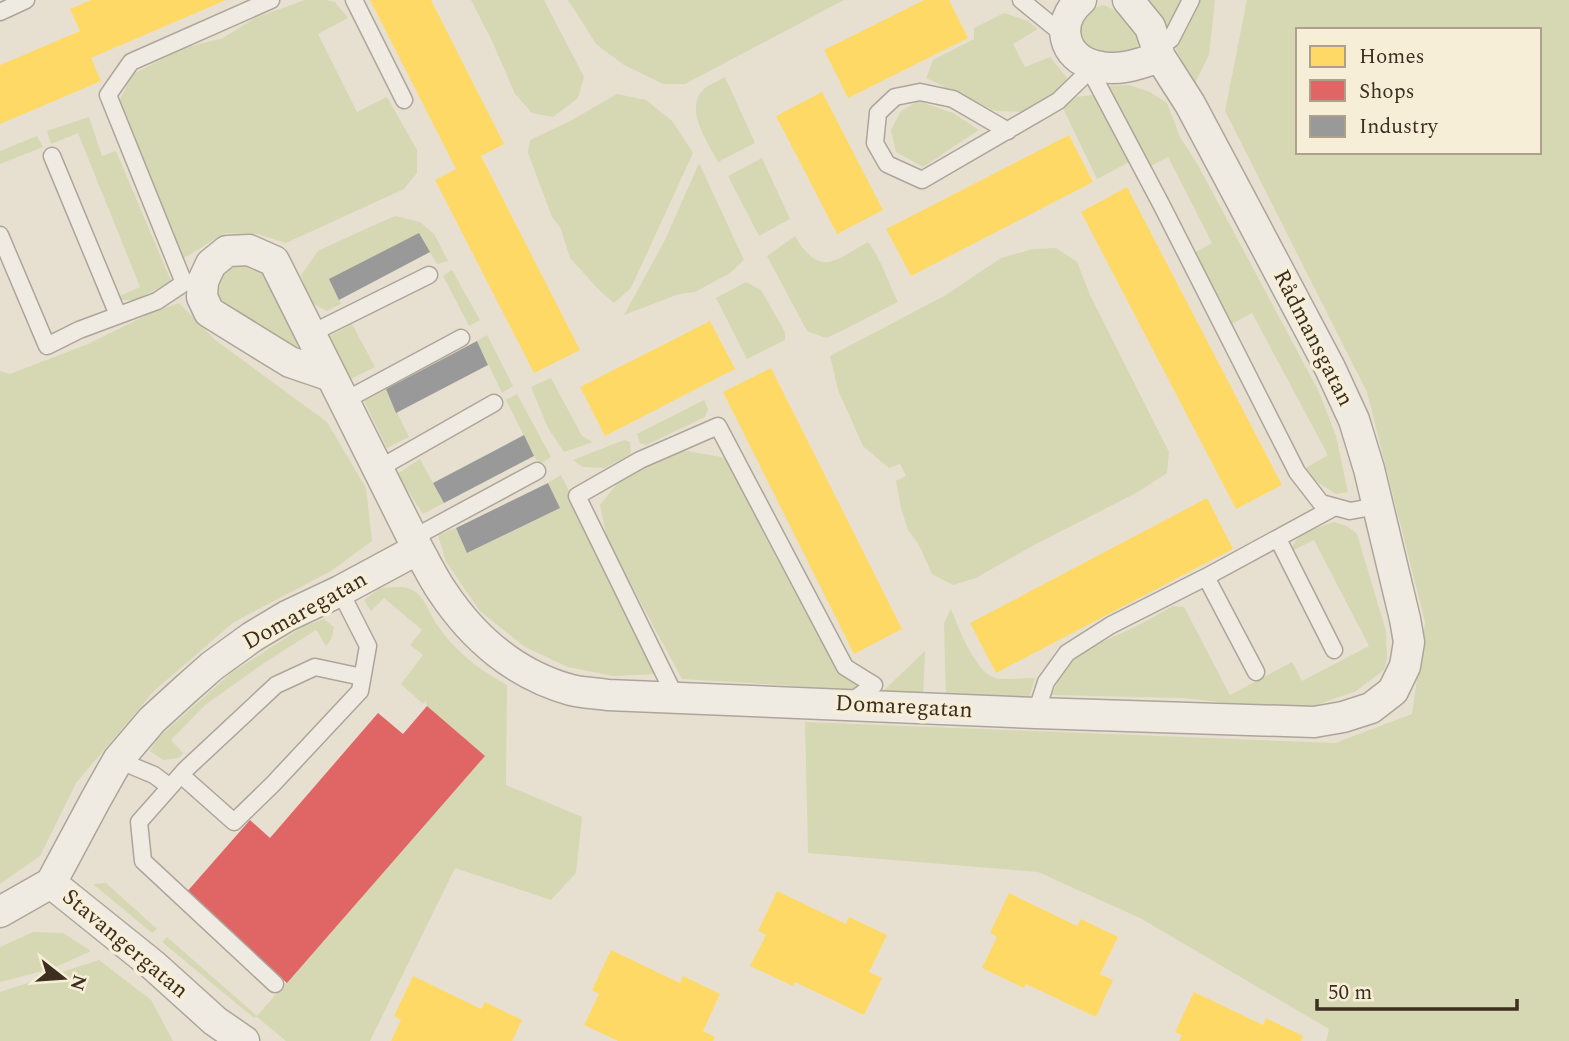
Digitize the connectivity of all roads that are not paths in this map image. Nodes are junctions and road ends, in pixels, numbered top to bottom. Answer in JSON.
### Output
{"nodes":[{"id":1,"x":26,"y":0,"type":"edge"},
{"id":2,"x":271,"y":0,"type":"edge"},
{"id":3,"x":354,"y":0,"type":"edge"},
{"id":4,"x":1021,"y":0,"type":"edge"},
{"id":5,"x":1081,"y":0,"type":"edge"},
{"id":6,"x":1128,"y":0,"type":"edge"},
{"id":7,"x":1191,"y":0,"type":"edge"},
{"id":8,"x":0,"y":12,"type":"edge"},
{"id":9,"x":1065,"y":36,"type":"junction"},
{"id":10,"x":1159,"y":53,"type":"junction"},
{"id":11,"x":404,"y":100,"type":"dead end"},
{"id":12,"x":1008,"y":131,"type":"junction"},
{"id":13,"x":52,"y":156,"type":"dead end"},
{"id":14,"x":0,"y":235,"type":"edge"},
{"id":15,"x":429,"y":275,"type":"dead end"},
{"id":16,"x":194,"y":282,"type":"junction"},
{"id":17,"x":118,"y":315,"type":"junction"},
{"id":18,"x":310,"y":334,"type":"junction"},
{"id":19,"x":461,"y":338,"type":"dead end"},
{"id":20,"x":338,"y":388,"type":"junction"},
{"id":21,"x":494,"y":403,"type":"dead end"},
{"id":22,"x":378,"y":469,"type":"junction"},
{"id":23,"x":537,"y":471,"type":"dead end"},
{"id":24,"x":1377,"y":506,"type":"junction"},
{"id":25,"x":1335,"y":507,"type":"junction"},
{"id":26,"x":1278,"y":539,"type":"junction"},
{"id":27,"x":415,"y":543,"type":"junction"},
{"id":28,"x":1206,"y":577,"type":"junction"},
{"id":29,"x":340,"y":591,"type":"junction"},
{"id":30,"x":1409,"y":642,"type":"joint"},
{"id":31,"x":1334,"y":650,"type":"dead end"},
{"id":32,"x":1256,"y":672,"type":"dead end"},
{"id":33,"x":362,"y":677,"type":"junction"},
{"id":34,"x":675,"y":696,"type":"junction"},
{"id":35,"x":847,"y":704,"type":"junction"},
{"id":36,"x":1036,"y":713,"type":"junction"},
{"id":37,"x":118,"y":760,"type":"junction"},
{"id":38,"x":176,"y":781,"type":"junction"},
{"id":39,"x":51,"y":883,"type":"junction"},
{"id":40,"x":0,"y":912,"type":"edge"},
{"id":41,"x":275,"y":984,"type":"dead end"},
{"id":42,"x":211,"y":1031,"type":"edge"},
{"id":43,"x":244,"y":1041,"type":"edge"}],
"edges":[{"from":1,"to":8,"type":"lane"},
{"from":2,"to":16,"type":"lane"},
{"from":3,"to":11,"type":"lane"},
{"from":4,"to":9,"type":"lane"},
{"from":5,"to":9,"type":"street"},
{"from":6,"to":10,"type":"street","name":"Rådmansgatan"},
{"from":7,"to":10,"type":"lane"},
{"from":9,"to":10,"type":"street"},
{"from":10,"to":24,"type":"street","name":"Rådmansgatan"},
{"from":12,"to":12,"type":"lane"},
{"from":12,"to":25,"type":"lane"},
{"from":13,"to":17,"type":"lane"},
{"from":14,"to":17,"type":"lane"},
{"from":15,"to":18,"type":"lane"},
{"from":16,"to":17,"type":"lane"},
{"from":16,"to":18,"type":"street","name":"Domaregatan"},
{"from":16,"to":20,"type":"street"},
{"from":18,"to":20,"type":"street","name":"Domaregatan"},
{"from":19,"to":20,"type":"lane"},
{"from":20,"to":22,"type":"street","name":"Domaregatan"},
{"from":21,"to":22,"type":"lane"},
{"from":22,"to":27,"type":"street","name":"Domaregatan"},
{"from":23,"to":27,"type":"lane"},
{"from":24,"to":25,"type":"lane"},
{"from":24,"to":30,"type":"street","name":"Rådmansgatan"},
{"from":25,"to":26,"type":"lane"},
{"from":26,"to":28,"type":"lane"},
{"from":26,"to":31,"type":"lane"},
{"from":27,"to":29,"type":"street","name":"Domaregatan"},
{"from":27,"to":34,"type":"street","name":"Domaregatan"},
{"from":28,"to":32,"type":"lane"},
{"from":28,"to":36,"type":"lane"},
{"from":29,"to":33,"type":"lane"},
{"from":29,"to":37,"type":"street","name":"Domaregatan"},
{"from":30,"to":36,"type":"street","name":"Domaregatan"},
{"from":33,"to":38,"type":"lane"},
{"from":33,"to":38,"type":"lane"},
{"from":34,"to":35,"type":"street","name":"Domaregatan"},
{"from":34,"to":35,"type":"lane"},
{"from":35,"to":36,"type":"street","name":"Domaregatan"},
{"from":37,"to":38,"type":"lane"},
{"from":37,"to":39,"type":"street","name":"Domaregatan"},
{"from":38,"to":41,"type":"lane"},
{"from":39,"to":40,"type":"street","name":"Stavangergatan"},
{"from":39,"to":42,"type":"street","name":"Stavangergatan"},
{"from":42,"to":43,"type":"street","name":"Stavangergatan"}]}
